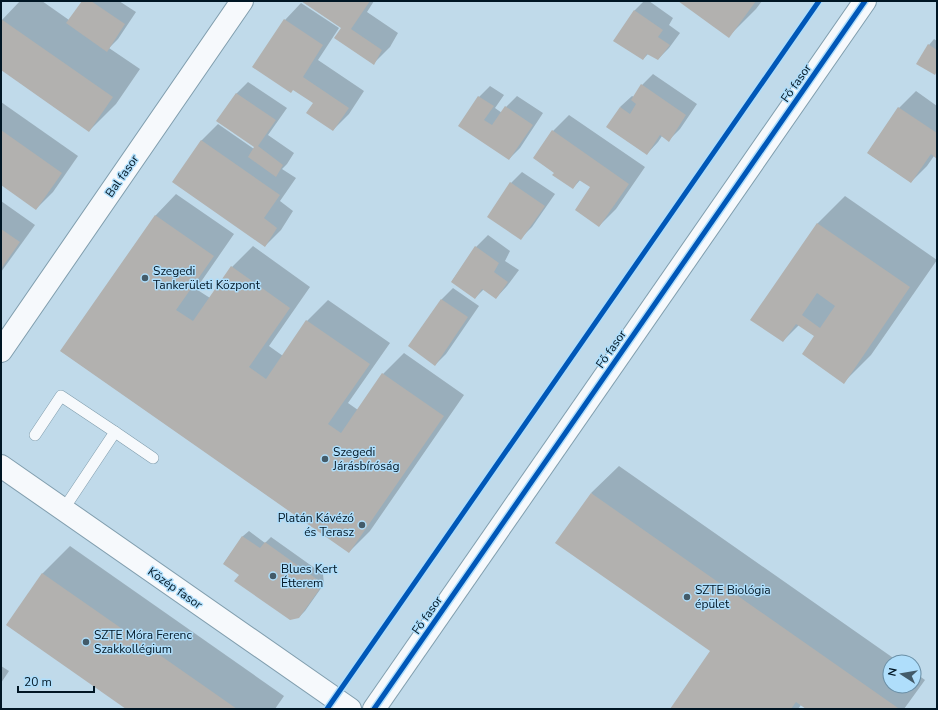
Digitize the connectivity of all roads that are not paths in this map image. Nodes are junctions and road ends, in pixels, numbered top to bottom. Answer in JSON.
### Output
{"nodes":[{"id":1,"x":242,"y":1,"type":"edge"},
{"id":2,"x":865,"y":1,"type":"edge"},
{"id":3,"x":1,"y":350,"type":"edge"},
{"id":4,"x":115,"y":432,"type":"junction"},
{"id":5,"x":34,"y":435,"type":"dead end"},
{"id":6,"x":153,"y":458,"type":"dead end"},
{"id":7,"x":1,"y":466,"type":"edge"},
{"id":8,"x":62,"y":510,"type":"junction"},
{"id":9,"x":350,"y":709,"type":"edge"},
{"id":10,"x":374,"y":709,"type":"edge"}],
"edges":[{"from":1,"to":3,"type":"street","name":"Bal fasor"},
{"from":2,"to":10,"type":"street","name":"Fő fasor"},
{"from":4,"to":5,"type":"lane"},
{"from":4,"to":6,"type":"lane"},
{"from":4,"to":8,"type":"lane"},
{"from":7,"to":8,"type":"street","name":"Közép fasor"},
{"from":8,"to":9,"type":"street","name":"Közép fasor"}]}
